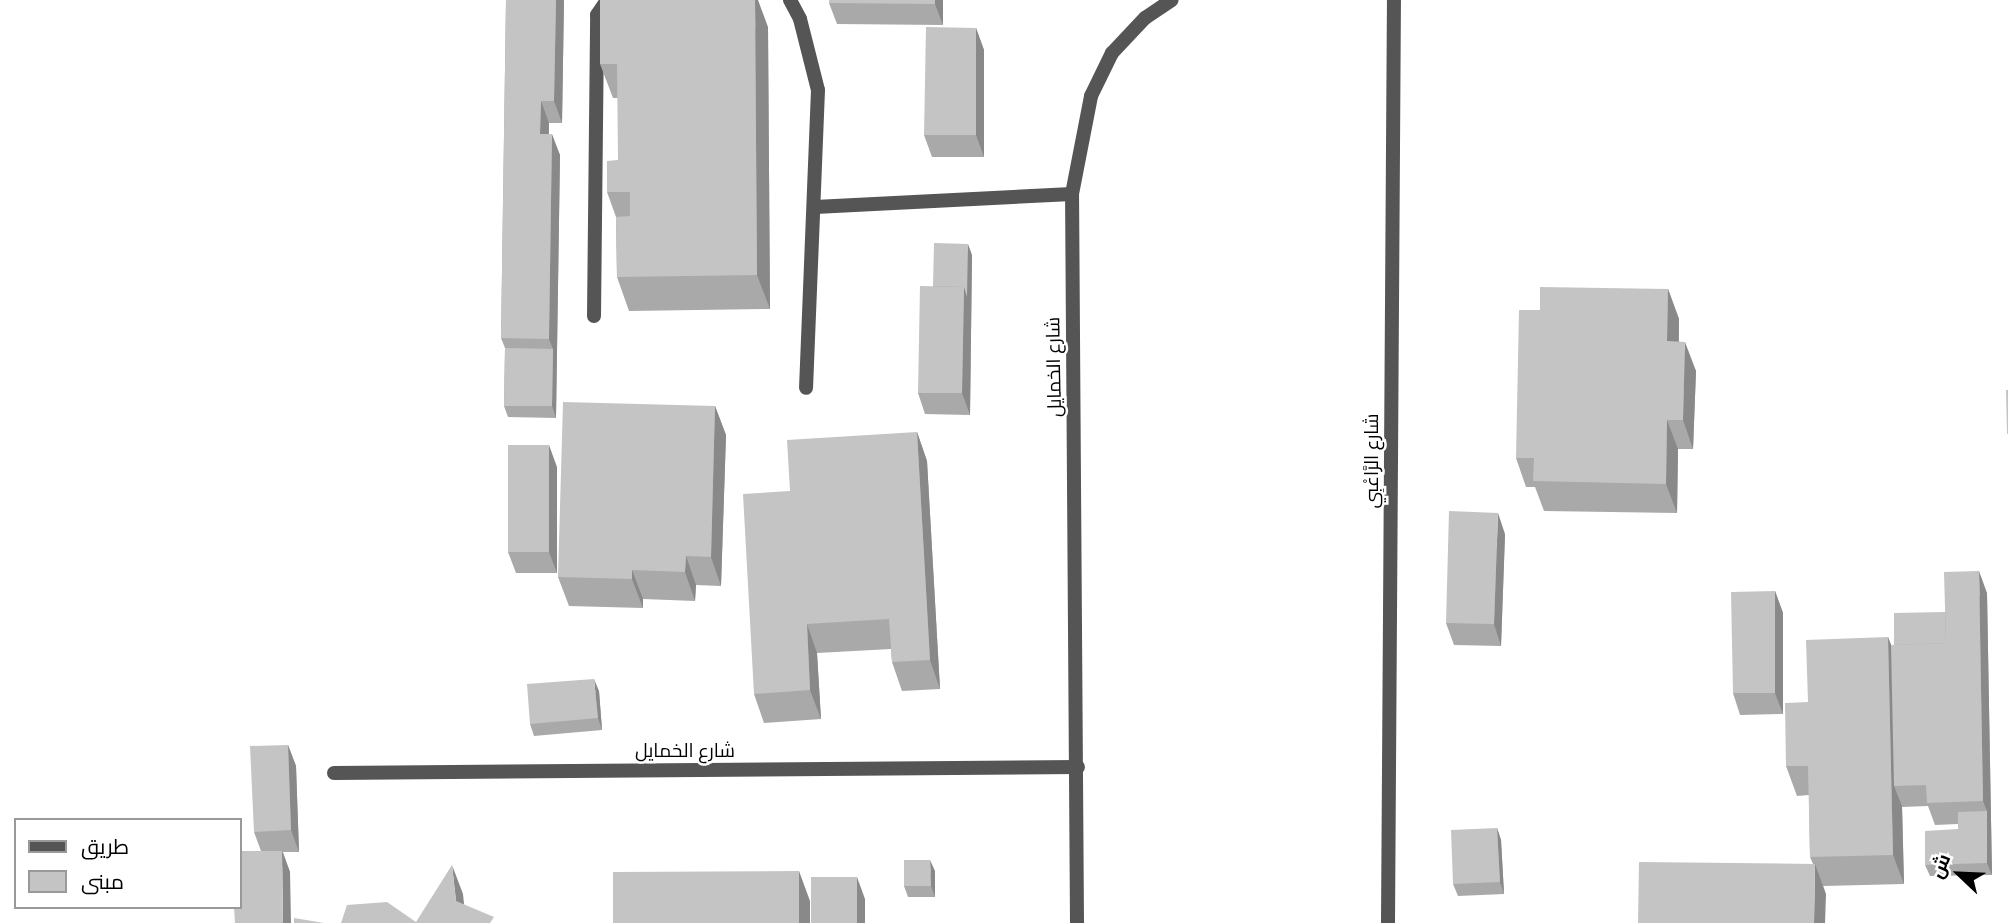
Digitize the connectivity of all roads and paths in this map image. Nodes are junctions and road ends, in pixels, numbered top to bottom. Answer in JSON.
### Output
{"nodes":[{"id":1,"x":607,"y":0,"type":"edge"},
{"id":2,"x":790,"y":0,"type":"edge"},
{"id":3,"x":1172,"y":0,"type":"edge"},
{"id":4,"x":1394,"y":0,"type":"edge"},
{"id":5,"x":1072,"y":194,"type":"junction"},
{"id":6,"x":815,"y":207,"type":"junction"},
{"id":7,"x":594,"y":316,"type":"dead end"},
{"id":8,"x":806,"y":388,"type":"dead end"},
{"id":9,"x":1078,"y":767,"type":"junction"},
{"id":10,"x":334,"y":773,"type":"dead end"},
{"id":11,"x":1077,"y":923,"type":"edge"},
{"id":12,"x":1388,"y":923,"type":"edge"}],
"edges":[{"from":1,"to":7,"type":"street"},
{"from":2,"to":6,"type":"street"},
{"from":3,"to":5,"type":"street","name":"شارع الخمايل"},
{"from":4,"to":12,"type":"street","name":"شارع الرَّاعْبِي"},
{"from":5,"to":6,"type":"street"},
{"from":5,"to":9,"type":"street","name":"شارع الخمايل"},
{"from":6,"to":8,"type":"street"},
{"from":9,"to":10,"type":"street","name":"شارع الخمايل"},
{"from":9,"to":11,"type":"street","name":"شارع الخمايل"}]}
